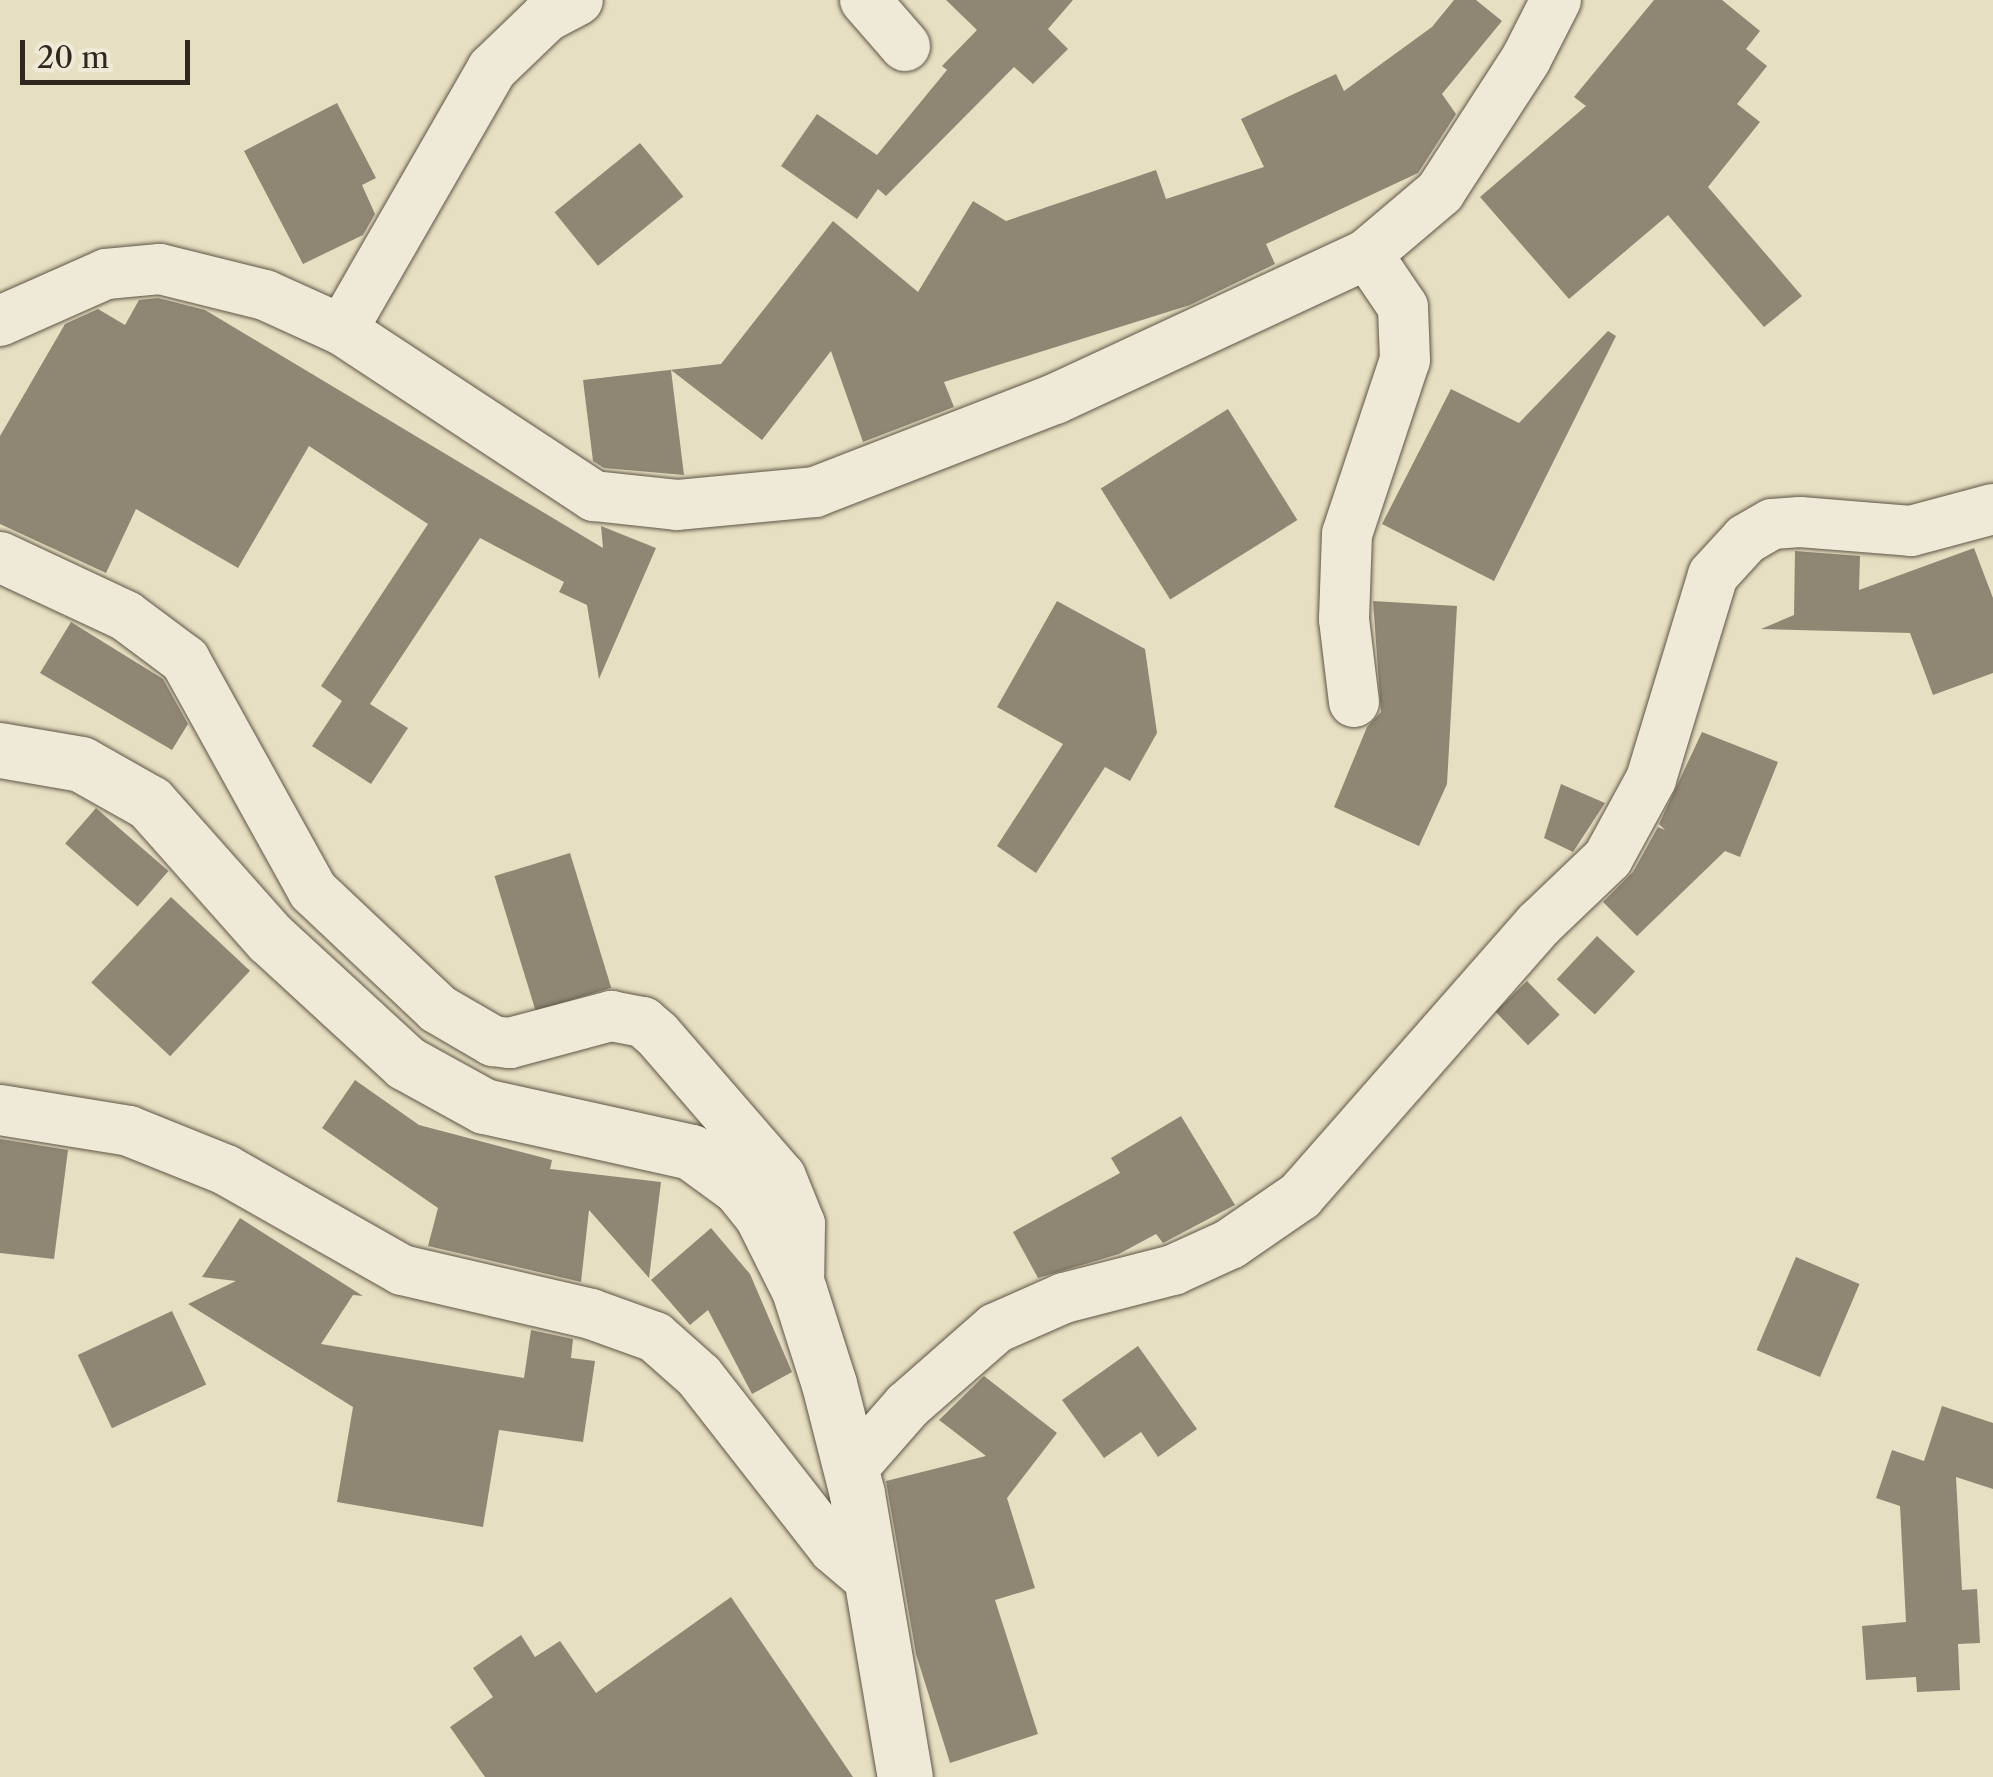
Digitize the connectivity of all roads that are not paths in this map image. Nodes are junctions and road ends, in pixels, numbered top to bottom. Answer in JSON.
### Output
{"nodes":[{"id":1,"x":578,"y":0,"type":"edge"},
{"id":2,"x":865,"y":0,"type":"edge"},
{"id":3,"x":1556,"y":0,"type":"edge"},
{"id":4,"x":905,"y":46,"type":"dead end"},
{"id":5,"x":1367,"y":254,"type":"junction"},
{"id":6,"x":0,"y":321,"type":"edge"},
{"id":7,"x":342,"y":330,"type":"junction"},
{"id":8,"x":1993,"y":509,"type":"edge"},
{"id":9,"x":0,"y":557,"type":"edge"},
{"id":10,"x":1354,"y":702,"type":"dead end"},
{"id":11,"x":0,"y":750,"type":"edge"},
{"id":12,"x":0,"y":1110,"type":"edge"},
{"id":13,"x":799,"y":1290,"type":"junction"},
{"id":14,"x":851,"y":1470,"type":"junction"},
{"id":15,"x":873,"y":1582,"type":"junction"},
{"id":16,"x":905,"y":1777,"type":"edge"}],
"edges":[{"from":1,"to":7,"type":"street"},
{"from":2,"to":4,"type":"street"},
{"from":3,"to":5,"type":"street"},
{"from":5,"to":7,"type":"street"},
{"from":5,"to":10,"type":"street"},
{"from":6,"to":7,"type":"street"},
{"from":8,"to":14,"type":"street"},
{"from":9,"to":13,"type":"street"},
{"from":11,"to":13,"type":"street"},
{"from":12,"to":15,"type":"street"},
{"from":13,"to":14,"type":"street"},
{"from":14,"to":15,"type":"street"},
{"from":15,"to":16,"type":"street"}]}
